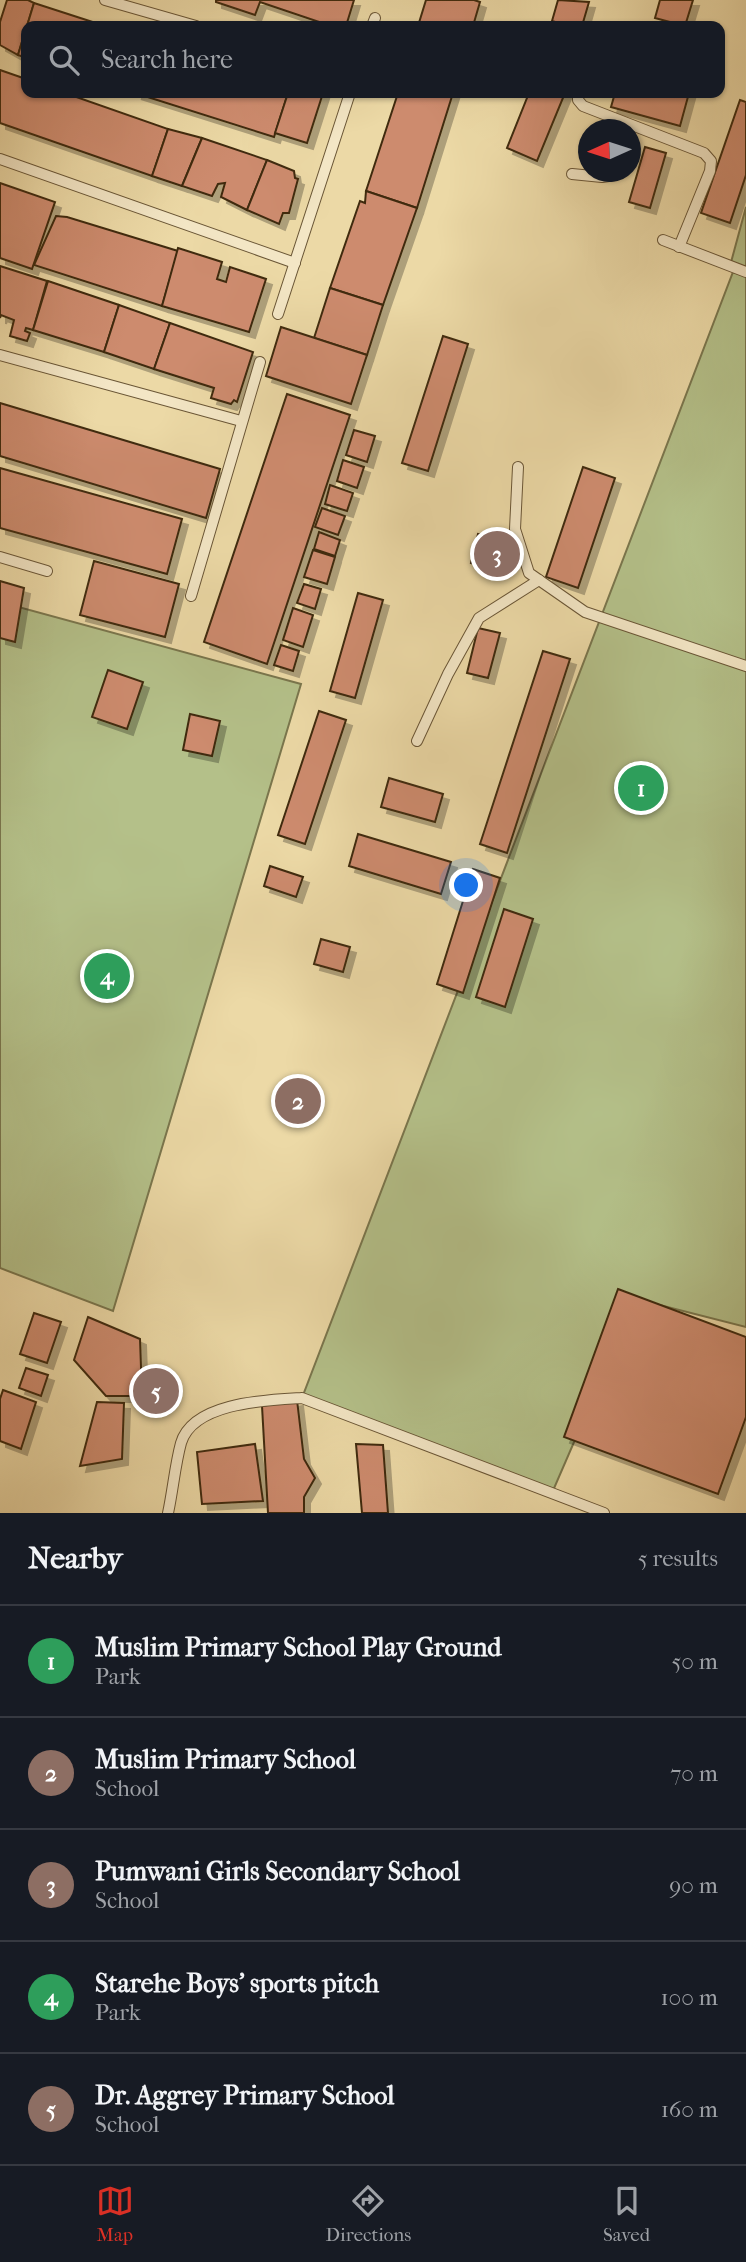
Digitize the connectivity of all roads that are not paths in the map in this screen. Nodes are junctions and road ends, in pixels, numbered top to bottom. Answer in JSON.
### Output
{"nodes":[{"id":1,"x":105,"y":0,"type":"edge"},
{"id":2,"x":178,"y":21,"type":"edge"},
{"id":3,"x":349,"y":98,"type":"edge"},
{"id":4,"x":580,"y":98,"type":"edge"},
{"id":5,"x":611,"y":119,"type":"edge"},
{"id":6,"x":641,"y":131,"type":"edge"},
{"id":7,"x":0,"y":159,"type":"edge"},
{"id":8,"x":572,"y":174,"type":"dead end"},
{"id":9,"x":578,"y":175,"type":"edge"},
{"id":10,"x":663,"y":240,"type":"dead end"},
{"id":11,"x":679,"y":247,"type":"junction"},
{"id":12,"x":295,"y":263,"type":"junction"},
{"id":13,"x":746,"y":272,"type":"edge"},
{"id":14,"x":278,"y":314,"type":"dead end"},
{"id":15,"x":0,"y":355,"type":"edge"},
{"id":16,"x":260,"y":362,"type":"dead end"},
{"id":17,"x":241,"y":421,"type":"junction"},
{"id":18,"x":518,"y":467,"type":"dead end"},
{"id":19,"x":0,"y":557,"type":"edge"},
{"id":20,"x":47,"y":571,"type":"dead end"},
{"id":21,"x":539,"y":580,"type":"junction"},
{"id":22,"x":191,"y":597,"type":"dead end"},
{"id":23,"x":746,"y":666,"type":"edge"},
{"id":24,"x":417,"y":741,"type":"dead end"},
{"id":25,"x":168,"y":1513,"type":"edge"},
{"id":26,"x":604,"y":1513,"type":"edge"}],
"edges":[{"from":1,"to":2,"type":"lane"},
{"from":3,"to":12,"type":"lane"},
{"from":4,"to":5,"type":"lane"},
{"from":6,"to":11,"type":"lane"},
{"from":7,"to":12,"type":"lane"},
{"from":8,"to":9,"type":"lane"},
{"from":10,"to":11,"type":"lane"},
{"from":11,"to":13,"type":"lane"},
{"from":12,"to":14,"type":"lane"},
{"from":15,"to":17,"type":"lane"},
{"from":16,"to":17,"type":"lane"},
{"from":17,"to":22,"type":"lane"},
{"from":18,"to":21,"type":"lane"},
{"from":19,"to":20,"type":"lane"},
{"from":21,"to":23,"type":"lane"},
{"from":21,"to":24,"type":"lane"},
{"from":25,"to":26,"type":"lane"}]}
